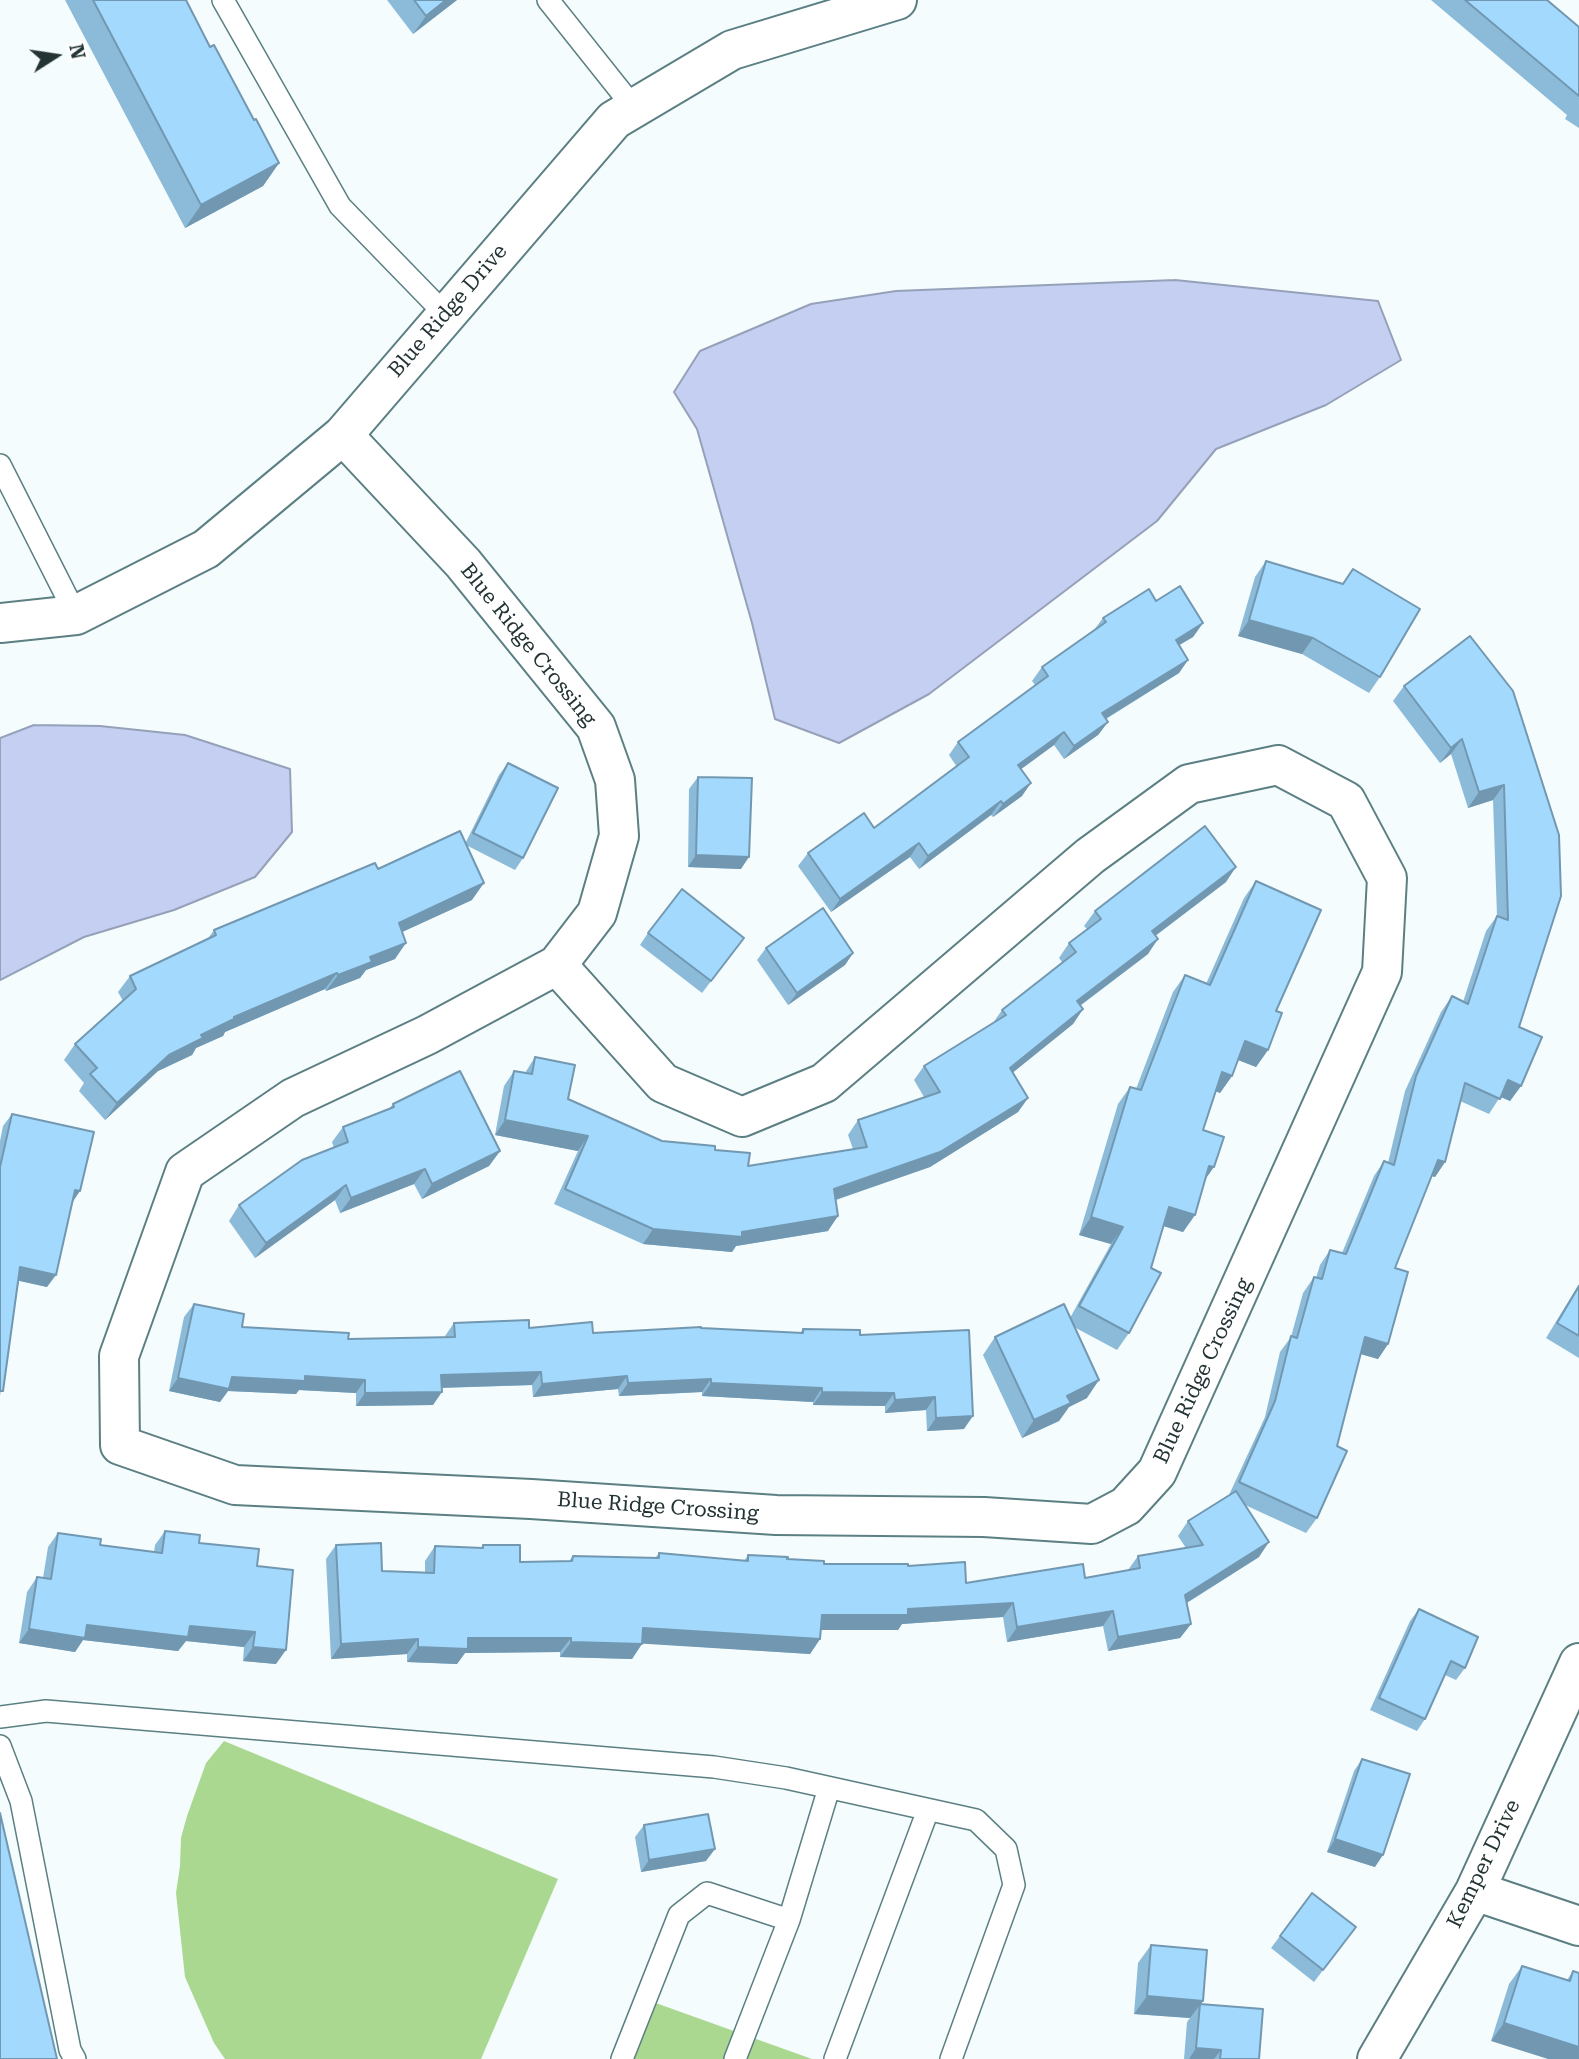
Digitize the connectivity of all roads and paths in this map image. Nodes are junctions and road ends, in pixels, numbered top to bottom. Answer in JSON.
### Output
{"nodes":[{"id":1,"x":223,"y":0,"type":"edge"},
{"id":2,"x":548,"y":0,"type":"edge"},
{"id":3,"x":897,"y":0,"type":"edge"},
{"id":4,"x":634,"y":108,"type":"junction"},
{"id":5,"x":445,"y":314,"type":"junction"},
{"id":6,"x":343,"y":435,"type":"junction"},
{"id":7,"x":0,"y":465,"type":"edge"},
{"id":8,"x":76,"y":615,"type":"junction"},
{"id":9,"x":0,"y":623,"type":"edge"},
{"id":10,"x":557,"y":965,"type":"junction"},
{"id":11,"x":1579,"y":1663,"type":"edge"},
{"id":12,"x":0,"y":1717,"type":"edge"},
{"id":13,"x":0,"y":1746,"type":"edge"},
{"id":14,"x":829,"y":1788,"type":"junction"},
{"id":15,"x":928,"y":1810,"type":"junction"},
{"id":16,"x":1475,"y":1891,"type":"junction"},
{"id":17,"x":789,"y":1920,"type":"junction"},
{"id":18,"x":1579,"y":1926,"type":"edge"},
{"id":19,"x":75,"y":2059,"type":"edge"},
{"id":20,"x":622,"y":2059,"type":"edge"},
{"id":21,"x":735,"y":2059,"type":"edge"},
{"id":22,"x":835,"y":2059,"type":"edge"},
{"id":23,"x":951,"y":2059,"type":"edge"},
{"id":24,"x":1377,"y":2059,"type":"edge"}],
"edges":[{"from":1,"to":5,"type":"lane"},
{"from":2,"to":4,"type":"lane"},
{"from":3,"to":4,"type":"street","name":"Blue Ridge Drive"},
{"from":4,"to":5,"type":"street","name":"Blue Ridge Drive"},
{"from":5,"to":6,"type":"street","name":"Blue Ridge Drive"},
{"from":6,"to":8,"type":"street","name":"Blue Ridge Drive"},
{"from":6,"to":10,"type":"street","name":"Blue Ridge Crossing"},
{"from":7,"to":8,"type":"lane"},
{"from":8,"to":9,"type":"street","name":"Blue Ridge Drive"},
{"from":10,"to":10,"type":"street","name":"Blue Ridge Crossing"},
{"from":11,"to":16,"type":"street","name":"Kemper Drive"},
{"from":12,"to":14,"type":"lane"},
{"from":13,"to":19,"type":"lane"},
{"from":14,"to":15,"type":"lane"},
{"from":14,"to":17,"type":"lane"},
{"from":15,"to":22,"type":"lane"},
{"from":15,"to":23,"type":"lane"},
{"from":16,"to":18,"type":"street"},
{"from":16,"to":24,"type":"street","name":"Kemper Drive"},
{"from":17,"to":20,"type":"lane"},
{"from":17,"to":21,"type":"lane"}]}
